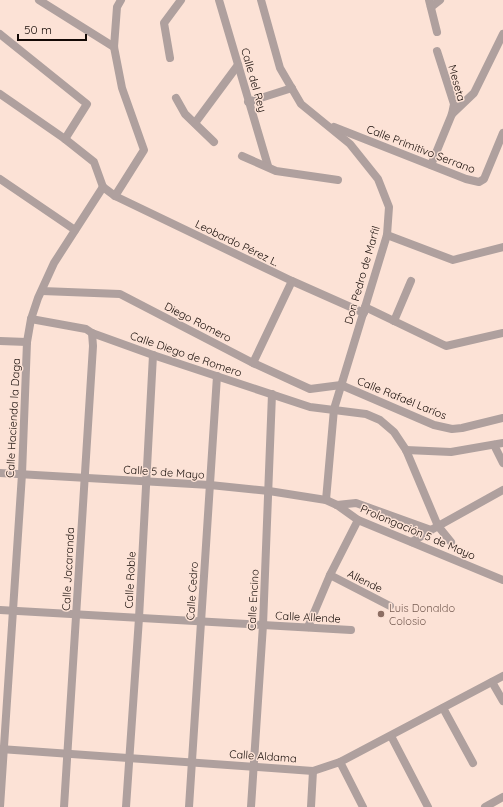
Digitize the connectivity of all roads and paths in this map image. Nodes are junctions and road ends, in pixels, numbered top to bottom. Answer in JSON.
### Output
{"nodes":[{"id":1,"x":39,"y":0,"type":"edge"},
{"id":2,"x":121,"y":0,"type":"edge"},
{"id":3,"x":181,"y":0,"type":"edge"},
{"id":4,"x":219,"y":0,"type":"edge"},
{"id":5,"x":261,"y":0,"type":"edge"},
{"id":6,"x":440,"y":0,"type":"edge"},
{"id":7,"x":430,"y":4,"type":"edge"},
{"id":8,"x":437,"y":32,"type":"dead end"},
{"id":9,"x":0,"y":34,"type":"edge"},
{"id":10,"x":503,"y":34,"type":"edge"},
{"id":11,"x":114,"y":48,"type":"junction"},
{"id":12,"x":437,"y":51,"type":"dead end"},
{"id":13,"x":170,"y":58,"type":"dead end"},
{"id":14,"x":238,"y":64,"type":"junction"},
{"id":15,"x":292,"y":88,"type":"junction"},
{"id":16,"x":0,"y":94,"type":"edge"},
{"id":17,"x":176,"y":98,"type":"dead end"},
{"id":18,"x":248,"y":102,"type":"junction"},
{"id":19,"x":452,"y":114,"type":"junction"},
{"id":20,"x":195,"y":123,"type":"junction"},
{"id":21,"x":326,"y":124,"type":"junction"},
{"id":22,"x":503,"y":133,"type":"edge"},
{"id":23,"x":65,"y":139,"type":"junction"},
{"id":24,"x":214,"y":142,"type":"dead end"},
{"id":25,"x":242,"y":156,"type":"dead end"},
{"id":26,"x":431,"y":165,"type":"junction"},
{"id":27,"x":268,"y":166,"type":"junction"},
{"id":28,"x":0,"y":179,"type":"edge"},
{"id":29,"x":338,"y":180,"type":"dead end"},
{"id":30,"x":103,"y":187,"type":"junction"},
{"id":31,"x":115,"y":196,"type":"junction"},
{"id":32,"x":75,"y":230,"type":"junction"},
{"id":33,"x":387,"y":235,"type":"junction"},
{"id":34,"x":503,"y":247,"type":"edge"},
{"id":35,"x":411,"y":281,"type":"dead end"},
{"id":36,"x":292,"y":282,"type":"junction"},
{"id":37,"x":42,"y":291,"type":"junction"},
{"id":38,"x":364,"y":310,"type":"junction"},
{"id":39,"x":31,"y":319,"type":"junction"},
{"id":40,"x":394,"y":321,"type":"junction"},
{"id":41,"x":92,"y":333,"type":"junction"},
{"id":42,"x":503,"y":333,"type":"edge"},
{"id":43,"x":0,"y":341,"type":"edge"},
{"id":44,"x":28,"y":342,"type":"junction"},
{"id":45,"x":153,"y":355,"type":"junction"},
{"id":46,"x":253,"y":363,"type":"junction"},
{"id":47,"x":217,"y":376,"type":"junction"},
{"id":48,"x":340,"y":385,"type":"junction"},
{"id":49,"x":272,"y":394,"type":"junction"},
{"id":50,"x":334,"y":409,"type":"junction"},
{"id":51,"x":503,"y":418,"type":"edge"},
{"id":52,"x":503,"y":443,"type":"edge"},
{"id":53,"x":494,"y":445,"type":"junction"},
{"id":54,"x":406,"y":450,"type":"junction"},
{"id":55,"x":503,"y":463,"type":"edge"},
{"id":56,"x":0,"y":472,"type":"edge"},
{"id":57,"x":22,"y":474,"type":"junction"},
{"id":58,"x":84,"y":478,"type":"junction"},
{"id":59,"x":146,"y":481,"type":"junction"},
{"id":60,"x":210,"y":485,"type":"junction"},
{"id":61,"x":503,"y":490,"type":"edge"},
{"id":62,"x":269,"y":491,"type":"junction"},
{"id":63,"x":326,"y":500,"type":"junction"},
{"id":64,"x":337,"y":505,"type":"junction"},
{"id":65,"x":358,"y":520,"type":"junction"},
{"id":66,"x":434,"y":528,"type":"junction"},
{"id":67,"x":412,"y":542,"type":"junction"},
{"id":68,"x":451,"y":542,"type":"dead end"},
{"id":69,"x":330,"y":576,"type":"junction"},
{"id":70,"x":503,"y":580,"type":"edge"},
{"id":71,"x":390,"y":606,"type":"dead end"},
{"id":72,"x":0,"y":610,"type":"edge"},
{"id":73,"x":13,"y":610,"type":"junction"},
{"id":74,"x":76,"y":614,"type":"junction"},
{"id":75,"x":140,"y":618,"type":"junction"},
{"id":76,"x":201,"y":622,"type":"junction"},
{"id":77,"x":263,"y":625,"type":"junction"},
{"id":78,"x":308,"y":627,"type":"junction"},
{"id":79,"x":351,"y":630,"type":"dead end"},
{"id":80,"x":503,"y":676,"type":"edge"},
{"id":81,"x":492,"y":682,"type":"junction"},
{"id":82,"x":503,"y":701,"type":"edge"},
{"id":83,"x":443,"y":708,"type":"junction"},
{"id":84,"x":391,"y":736,"type":"junction"},
{"id":85,"x":2,"y":749,"type":"edge"},
{"id":86,"x":68,"y":754,"type":"junction"},
{"id":87,"x":128,"y":758,"type":"junction"},
{"id":88,"x":192,"y":762,"type":"junction"},
{"id":89,"x":340,"y":762,"type":"junction"},
{"id":90,"x":473,"y":763,"type":"dead end"},
{"id":91,"x":254,"y":767,"type":"junction"},
{"id":92,"x":313,"y":771,"type":"junction"},
{"id":93,"x":503,"y":797,"type":"edge"},
{"id":94,"x":490,"y":806,"type":"edge"},
{"id":95,"x":0,"y":807,"type":"edge"},
{"id":96,"x":64,"y":807,"type":"edge"},
{"id":97,"x":126,"y":807,"type":"edge"},
{"id":98,"x":189,"y":807,"type":"edge"},
{"id":99,"x":251,"y":807,"type":"edge"},
{"id":100,"x":311,"y":807,"type":"edge"},
{"id":101,"x":363,"y":807,"type":"edge"},
{"id":102,"x":428,"y":807,"type":"edge"}],
"edges":[{"from":1,"to":11,"type":"street"},
{"from":2,"to":11,"type":"street"},
{"from":3,"to":13,"type":"street"},
{"from":4,"to":14,"type":"street","name":"Calle del Rey"},
{"from":5,"to":15,"type":"street","name":"Don Pedro de Marfil"},
{"from":6,"to":7,"type":"street"},
{"from":7,"to":8,"type":"street"},
{"from":9,"to":23,"type":"street"},
{"from":10,"to":19,"type":"street"},
{"from":11,"to":31,"type":"street"},
{"from":12,"to":19,"type":"street","name":"Meseta"},
{"from":14,"to":18,"type":"street","name":"Calle del Rey"},
{"from":14,"to":20,"type":"street"},
{"from":15,"to":18,"type":"street"},
{"from":15,"to":21,"type":"street","name":"Don Pedro de Marfil"},
{"from":16,"to":23,"type":"street"},
{"from":17,"to":20,"type":"street"},
{"from":18,"to":27,"type":"street","name":"Calle del Rey"},
{"from":19,"to":26,"type":"street","name":"Meseta"},
{"from":20,"to":24,"type":"street"},
{"from":21,"to":26,"type":"street","name":"Calle Primitivo Serrano"},
{"from":21,"to":33,"type":"street","name":"Don Pedro de Marfil"},
{"from":22,"to":26,"type":"street","name":"Calle Primitivo Serrano"},
{"from":23,"to":30,"type":"street"},
{"from":25,"to":27,"type":"street"},
{"from":27,"to":29,"type":"street"},
{"from":28,"to":32,"type":"street"},
{"from":30,"to":31,"type":"street","name":"Leobardo Pérez L."},
{"from":30,"to":32,"type":"street","name":"Calle Hacienda la Daga"},
{"from":31,"to":36,"type":"street","name":"Leobardo Pérez L."},
{"from":32,"to":37,"type":"street","name":"Calle Hacienda la Daga"},
{"from":33,"to":34,"type":"street"},
{"from":33,"to":38,"type":"street","name":"Don Pedro de Marfil"},
{"from":35,"to":40,"type":"street"},
{"from":36,"to":38,"type":"street","name":"Leobardo Pérez L."},
{"from":36,"to":46,"type":"street"},
{"from":37,"to":39,"type":"street","name":"Calle Hacienda la Daga"},
{"from":37,"to":46,"type":"street","name":"Diego Romero"},
{"from":38,"to":40,"type":"street","name":"Leobardo Pérez L."},
{"from":38,"to":48,"type":"street","name":"Don Pedro de Marfil"},
{"from":39,"to":41,"type":"street","name":"Calle Diego de Romero"},
{"from":39,"to":44,"type":"street","name":"Calle Hacienda la Daga"},
{"from":40,"to":42,"type":"street","name":"Leobardo Pérez L."},
{"from":41,"to":45,"type":"street","name":"Calle Diego de Romero"},
{"from":41,"to":58,"type":"street","name":"Calle Jacaranda"},
{"from":43,"to":44,"type":"street"},
{"from":44,"to":57,"type":"street","name":"Calle Hacienda la Daga"},
{"from":45,"to":47,"type":"street","name":"Calle Diego de Romero"},
{"from":45,"to":59,"type":"street","name":"Calle Roble"},
{"from":46,"to":48,"type":"street","name":"Diego Romero"},
{"from":47,"to":49,"type":"street","name":"Calle Diego de Romero"},
{"from":47,"to":60,"type":"street","name":"Calle Cedro"},
{"from":48,"to":50,"type":"street","name":"Don Pedro de Marfil"},
{"from":48,"to":51,"type":"street","name":"Calle Rafaél Laríos"},
{"from":49,"to":50,"type":"street","name":"Calle Diego de Romero"},
{"from":49,"to":62,"type":"street","name":"Calle Encino"},
{"from":50,"to":54,"type":"street","name":"Calle Diego de Romero"},
{"from":50,"to":63,"type":"street","name":"Don Pedro de Marfil"},
{"from":52,"to":53,"type":"street"},
{"from":53,"to":54,"type":"street"},
{"from":53,"to":55,"type":"street"},
{"from":54,"to":66,"type":"street","name":"Calle Diego de Romero"},
{"from":56,"to":57,"type":"street","name":"Calle 5 de Mayo"},
{"from":57,"to":58,"type":"street","name":"Calle 5 de Mayo"},
{"from":57,"to":73,"type":"street","name":"Calle Hacienda la Daga"},
{"from":58,"to":59,"type":"street","name":"Calle 5 de Mayo"},
{"from":58,"to":74,"type":"street","name":"Calle Jacaranda"},
{"from":59,"to":60,"type":"street","name":"Calle 5 de Mayo"},
{"from":59,"to":75,"type":"street","name":"Calle Roble"},
{"from":60,"to":62,"type":"street","name":"Calle 5 de Mayo"},
{"from":60,"to":76,"type":"street","name":"Calle Cedro"},
{"from":61,"to":66,"type":"street"},
{"from":62,"to":63,"type":"street","name":"Calle 5 de Mayo"},
{"from":62,"to":77,"type":"street","name":"Calle Encino"},
{"from":63,"to":64,"type":"street","name":"Prolongación 5 de Mayo"},
{"from":64,"to":65,"type":"street","name":"Prolongación 5 de Mayo"},
{"from":64,"to":66,"type":"street"},
{"from":65,"to":67,"type":"street","name":"Prolongación 5 de Mayo"},
{"from":65,"to":69,"type":"street"},
{"from":66,"to":67,"type":"street"},
{"from":66,"to":68,"type":"street"},
{"from":67,"to":70,"type":"street","name":"Prolongación 5 de Mayo"},
{"from":69,"to":71,"type":"street","name":"Allende"},
{"from":69,"to":78,"type":"street"},
{"from":72,"to":73,"type":"street","name":"Calle Allende"},
{"from":73,"to":74,"type":"street","name":"Calle Allende"},
{"from":73,"to":85,"type":"street","name":"Calle Hacienda la Daga"},
{"from":74,"to":75,"type":"street","name":"Calle Allende"},
{"from":74,"to":86,"type":"street","name":"Calle Jacaranda"},
{"from":75,"to":76,"type":"street","name":"Calle Allende"},
{"from":75,"to":87,"type":"street","name":"Calle Roble"},
{"from":76,"to":77,"type":"street","name":"Calle Allende"},
{"from":76,"to":88,"type":"street","name":"Calle Cedro"},
{"from":77,"to":78,"type":"street","name":"Calle Allende"},
{"from":77,"to":91,"type":"street","name":"Calle Encino"},
{"from":78,"to":79,"type":"street","name":"Calle Allende"},
{"from":80,"to":81,"type":"street","name":"Calle Aldama"},
{"from":81,"to":82,"type":"street"},
{"from":81,"to":83,"type":"street","name":"Calle Aldama"},
{"from":83,"to":84,"type":"street","name":"Calle Aldama"},
{"from":83,"to":90,"type":"street"},
{"from":84,"to":89,"type":"street","name":"Calle Aldama"},
{"from":84,"to":102,"type":"street"},
{"from":85,"to":86,"type":"street","name":"Calle Aldama"},
{"from":85,"to":95,"type":"street","name":"Calle Hacienda la Daga"},
{"from":86,"to":87,"type":"street","name":"Calle Aldama"},
{"from":86,"to":96,"type":"street","name":"Calle Jacaranda"},
{"from":87,"to":88,"type":"street","name":"Calle Aldama"},
{"from":87,"to":97,"type":"street","name":"Calle Roble"},
{"from":88,"to":91,"type":"street","name":"Calle Aldama"},
{"from":88,"to":98,"type":"street","name":"Calle Cedro"},
{"from":89,"to":92,"type":"street","name":"Calle Aldama"},
{"from":89,"to":101,"type":"street"},
{"from":91,"to":92,"type":"street","name":"Calle Aldama"},
{"from":91,"to":99,"type":"street","name":"Calle Encino"},
{"from":92,"to":100,"type":"street"},
{"from":93,"to":94,"type":"street"}]}
